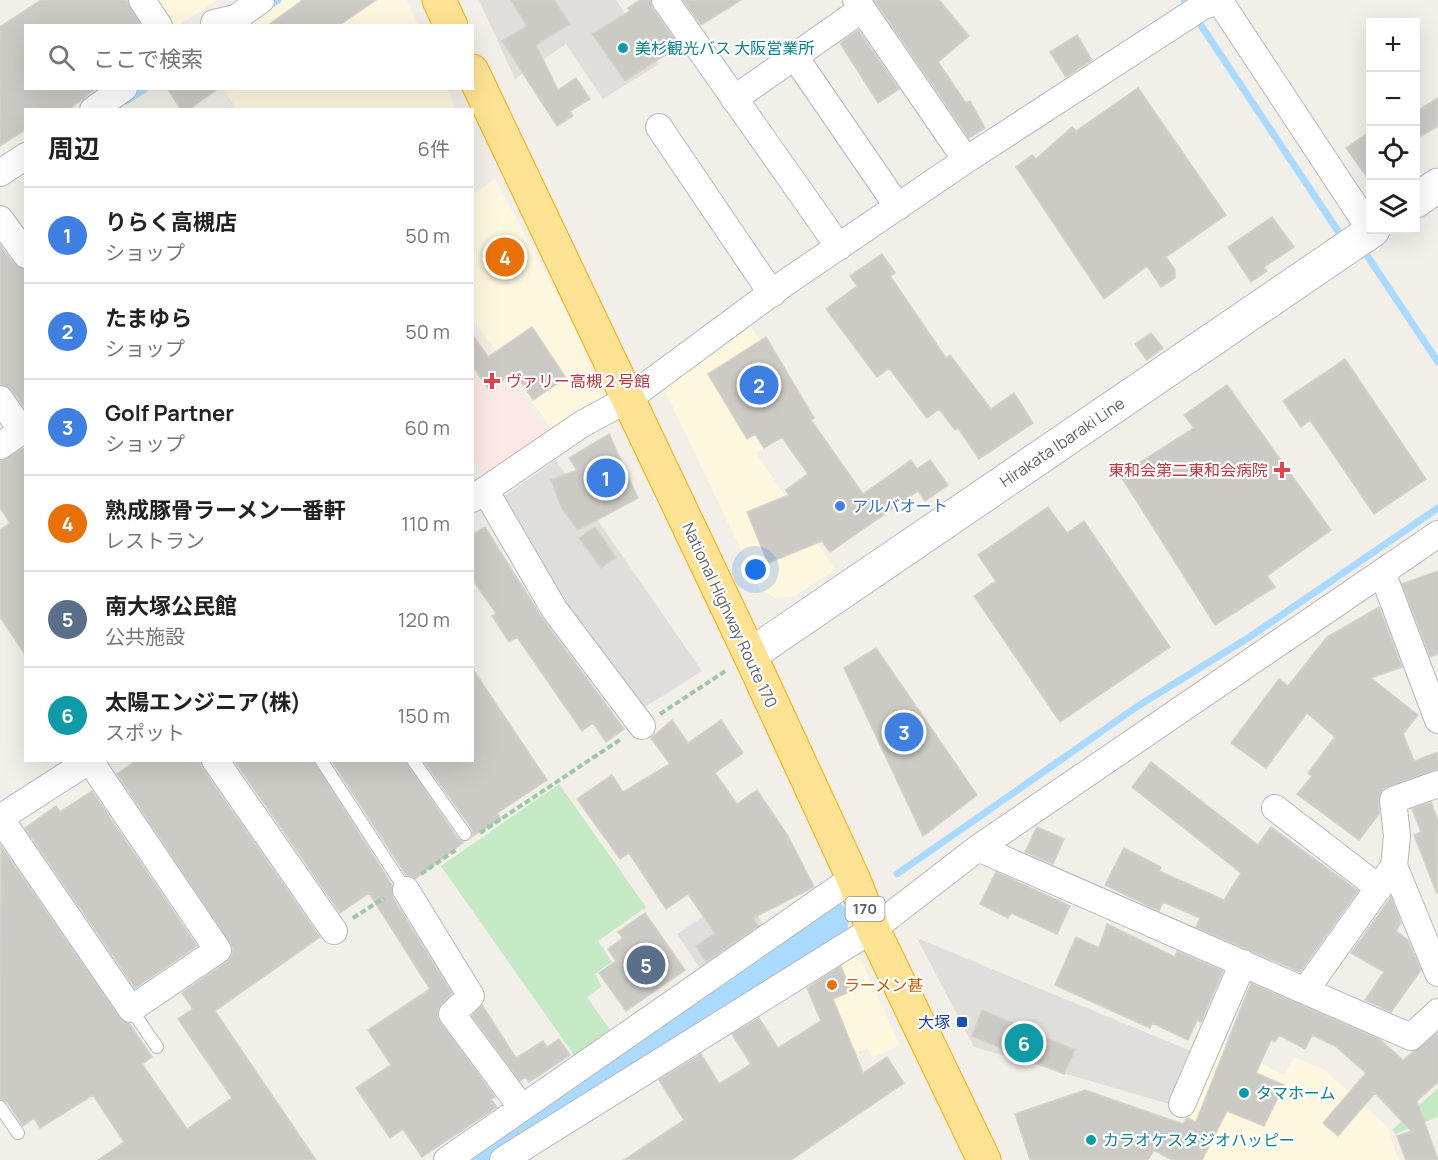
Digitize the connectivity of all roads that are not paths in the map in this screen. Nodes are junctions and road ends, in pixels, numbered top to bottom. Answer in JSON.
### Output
{"nodes":[{"id":1,"x":142,"y":0,"type":"edge"},
{"id":2,"x":245,"y":0,"type":"edge"},
{"id":3,"x":261,"y":0,"type":"edge"},
{"id":4,"x":440,"y":0,"type":"edge"},
{"id":5,"x":665,"y":0,"type":"edge"},
{"id":6,"x":1220,"y":0,"type":"edge"},
{"id":7,"x":859,"y":4,"type":"edge"},
{"id":8,"x":158,"y":24,"type":"edge"},
{"id":9,"x":212,"y":24,"type":"edge"},
{"id":10,"x":450,"y":24,"type":"edge"},
{"id":11,"x":795,"y":57,"type":"junction"},
{"id":12,"x":474,"y":75,"type":"edge"},
{"id":13,"x":121,"y":90,"type":"edge"},
{"id":14,"x":734,"y":99,"type":"junction"},
{"id":15,"x":96,"y":108,"type":"edge"},
{"id":16,"x":659,"y":127,"type":"dead end"},
{"id":17,"x":24,"y":157,"type":"edge"},
{"id":18,"x":966,"y":160,"type":"junction"},
{"id":19,"x":0,"y":173,"type":"edge"},
{"id":20,"x":1438,"y":185,"type":"edge"},
{"id":21,"x":1420,"y":198,"type":"edge"},
{"id":22,"x":898,"y":207,"type":"junction"},
{"id":23,"x":0,"y":219,"type":"edge"},
{"id":24,"x":1366,"y":221,"type":"edge"},
{"id":25,"x":1366,"y":234,"type":"edge"},
{"id":26,"x":839,"y":247,"type":"junction"},
{"id":27,"x":24,"y":252,"type":"edge"},
{"id":28,"x":772,"y":294,"type":"junction"},
{"id":29,"x":0,"y":399,"type":"edge"},
{"id":30,"x":628,"y":399,"type":"junction"},
{"id":31,"x":23,"y":430,"type":"edge"},
{"id":32,"x":0,"y":446,"type":"edge"},
{"id":33,"x":479,"y":494,"type":"edge"},
{"id":34,"x":1438,"y":534,"type":"edge"},
{"id":35,"x":1382,"y":572,"type":"junction"},
{"id":36,"x":750,"y":655,"type":"junction"},
{"id":37,"x":1438,"y":720,"type":"edge"},
{"id":38,"x":642,"y":726,"type":"road end"},
{"id":39,"x":87,"y":762,"type":"edge"},
{"id":40,"x":91,"y":762,"type":"edge"},
{"id":41,"x":216,"y":762,"type":"edge"},
{"id":42,"x":322,"y":762,"type":"edge"},
{"id":43,"x":414,"y":762,"type":"edge"},
{"id":44,"x":1438,"y":784,"type":"edge"},
{"id":45,"x":1275,"y":808,"type":"dead end"},
{"id":46,"x":0,"y":818,"type":"edge"},
{"id":47,"x":468,"y":837,"type":"road end"},
{"id":48,"x":978,"y":848,"type":"junction"},
{"id":49,"x":1394,"y":866,"type":"junction"},
{"id":50,"x":853,"y":878,"type":"junction"},
{"id":51,"x":404,"y":888,"type":"joint"},
{"id":52,"x":1379,"y":888,"type":"junction"},
{"id":53,"x":873,"y":929,"type":"junction"},
{"id":54,"x":334,"y":931,"type":"road end"},
{"id":55,"x":1243,"y":963,"type":"junction"},
{"id":56,"x":1438,"y":973,"type":"edge"},
{"id":57,"x":1305,"y":991,"type":"junction"},
{"id":58,"x":131,"y":1009,"type":"junction"},
{"id":59,"x":1438,"y":1012,"type":"edge"},
{"id":60,"x":157,"y":1047,"type":"dead end"},
{"id":61,"x":1182,"y":1104,"type":"dead end"},
{"id":62,"x":0,"y":1107,"type":"edge"},
{"id":63,"x":522,"y":1108,"type":"junction"},
{"id":64,"x":18,"y":1133,"type":"dead end"},
{"id":65,"x":447,"y":1160,"type":"edge"},
{"id":66,"x":503,"y":1160,"type":"edge"},
{"id":67,"x":984,"y":1160,"type":"edge"}],
"edges":[{"from":1,"to":8,"type":"street"},
{"from":2,"to":9,"type":"street"},
{"from":3,"to":9,"type":"street"},
{"from":4,"to":10,"type":"highway"},
{"from":5,"to":14,"type":"street"},
{"from":6,"to":18,"type":"street"},
{"from":6,"to":24,"type":"street"},
{"from":7,"to":11,"type":"street"},
{"from":7,"to":18,"type":"street"},
{"from":11,"to":14,"type":"street"},
{"from":11,"to":22,"type":"street"},
{"from":12,"to":30,"type":"highway","name":"National Highway Route 170","number":"170"},
{"from":13,"to":15,"type":"street"},
{"from":14,"to":26,"type":"street"},
{"from":16,"to":28,"type":"street"},
{"from":17,"to":19,"type":"street"},
{"from":18,"to":22,"type":"street"},
{"from":20,"to":21,"type":"main road"},
{"from":22,"to":26,"type":"street"},
{"from":23,"to":27,"type":"street"},
{"from":25,"to":36,"type":"main road","name":"Hirakata Ibaraki Line"},
{"from":26,"to":28,"type":"street"},
{"from":28,"to":30,"type":"street"},
{"from":29,"to":31,"type":"street"},
{"from":30,"to":33,"type":"street"},
{"from":30,"to":36,"type":"highway","name":"National Highway Route 170","number":"170"},
{"from":31,"to":32,"type":"street"},
{"from":33,"to":38,"type":"street"},
{"from":34,"to":35,"type":"street"},
{"from":35,"to":37,"type":"street"},
{"from":35,"to":48,"type":"street"},
{"from":36,"to":50,"type":"highway","name":"National Highway Route 170","number":"170"},
{"from":39,"to":46,"type":"street"},
{"from":40,"to":58,"type":"street"},
{"from":41,"to":54,"type":"street"},
{"from":42,"to":51,"type":"lane"},
{"from":43,"to":47,"type":"lane"},
{"from":44,"to":49,"type":"street"},
{"from":45,"to":52,"type":"street"},
{"from":46,"to":58,"type":"street"},
{"from":48,"to":53,"type":"street"},
{"from":48,"to":55,"type":"street"},
{"from":49,"to":52,"type":"street"},
{"from":49,"to":56,"type":"street"},
{"from":50,"to":53,"type":"highway","name":"National Highway Route 170","number":"170"},
{"from":50,"to":63,"type":"street"},
{"from":51,"to":63,"type":"street"},
{"from":52,"to":57,"type":"street"},
{"from":53,"to":66,"type":"street"},
{"from":53,"to":67,"type":"highway","name":"National Highway Route 170","number":"170"},
{"from":55,"to":57,"type":"street"},
{"from":55,"to":61,"type":"street"},
{"from":57,"to":59,"type":"street"},
{"from":58,"to":60,"type":"lane"},
{"from":62,"to":64,"type":"lane"},
{"from":63,"to":65,"type":"street"}]}
